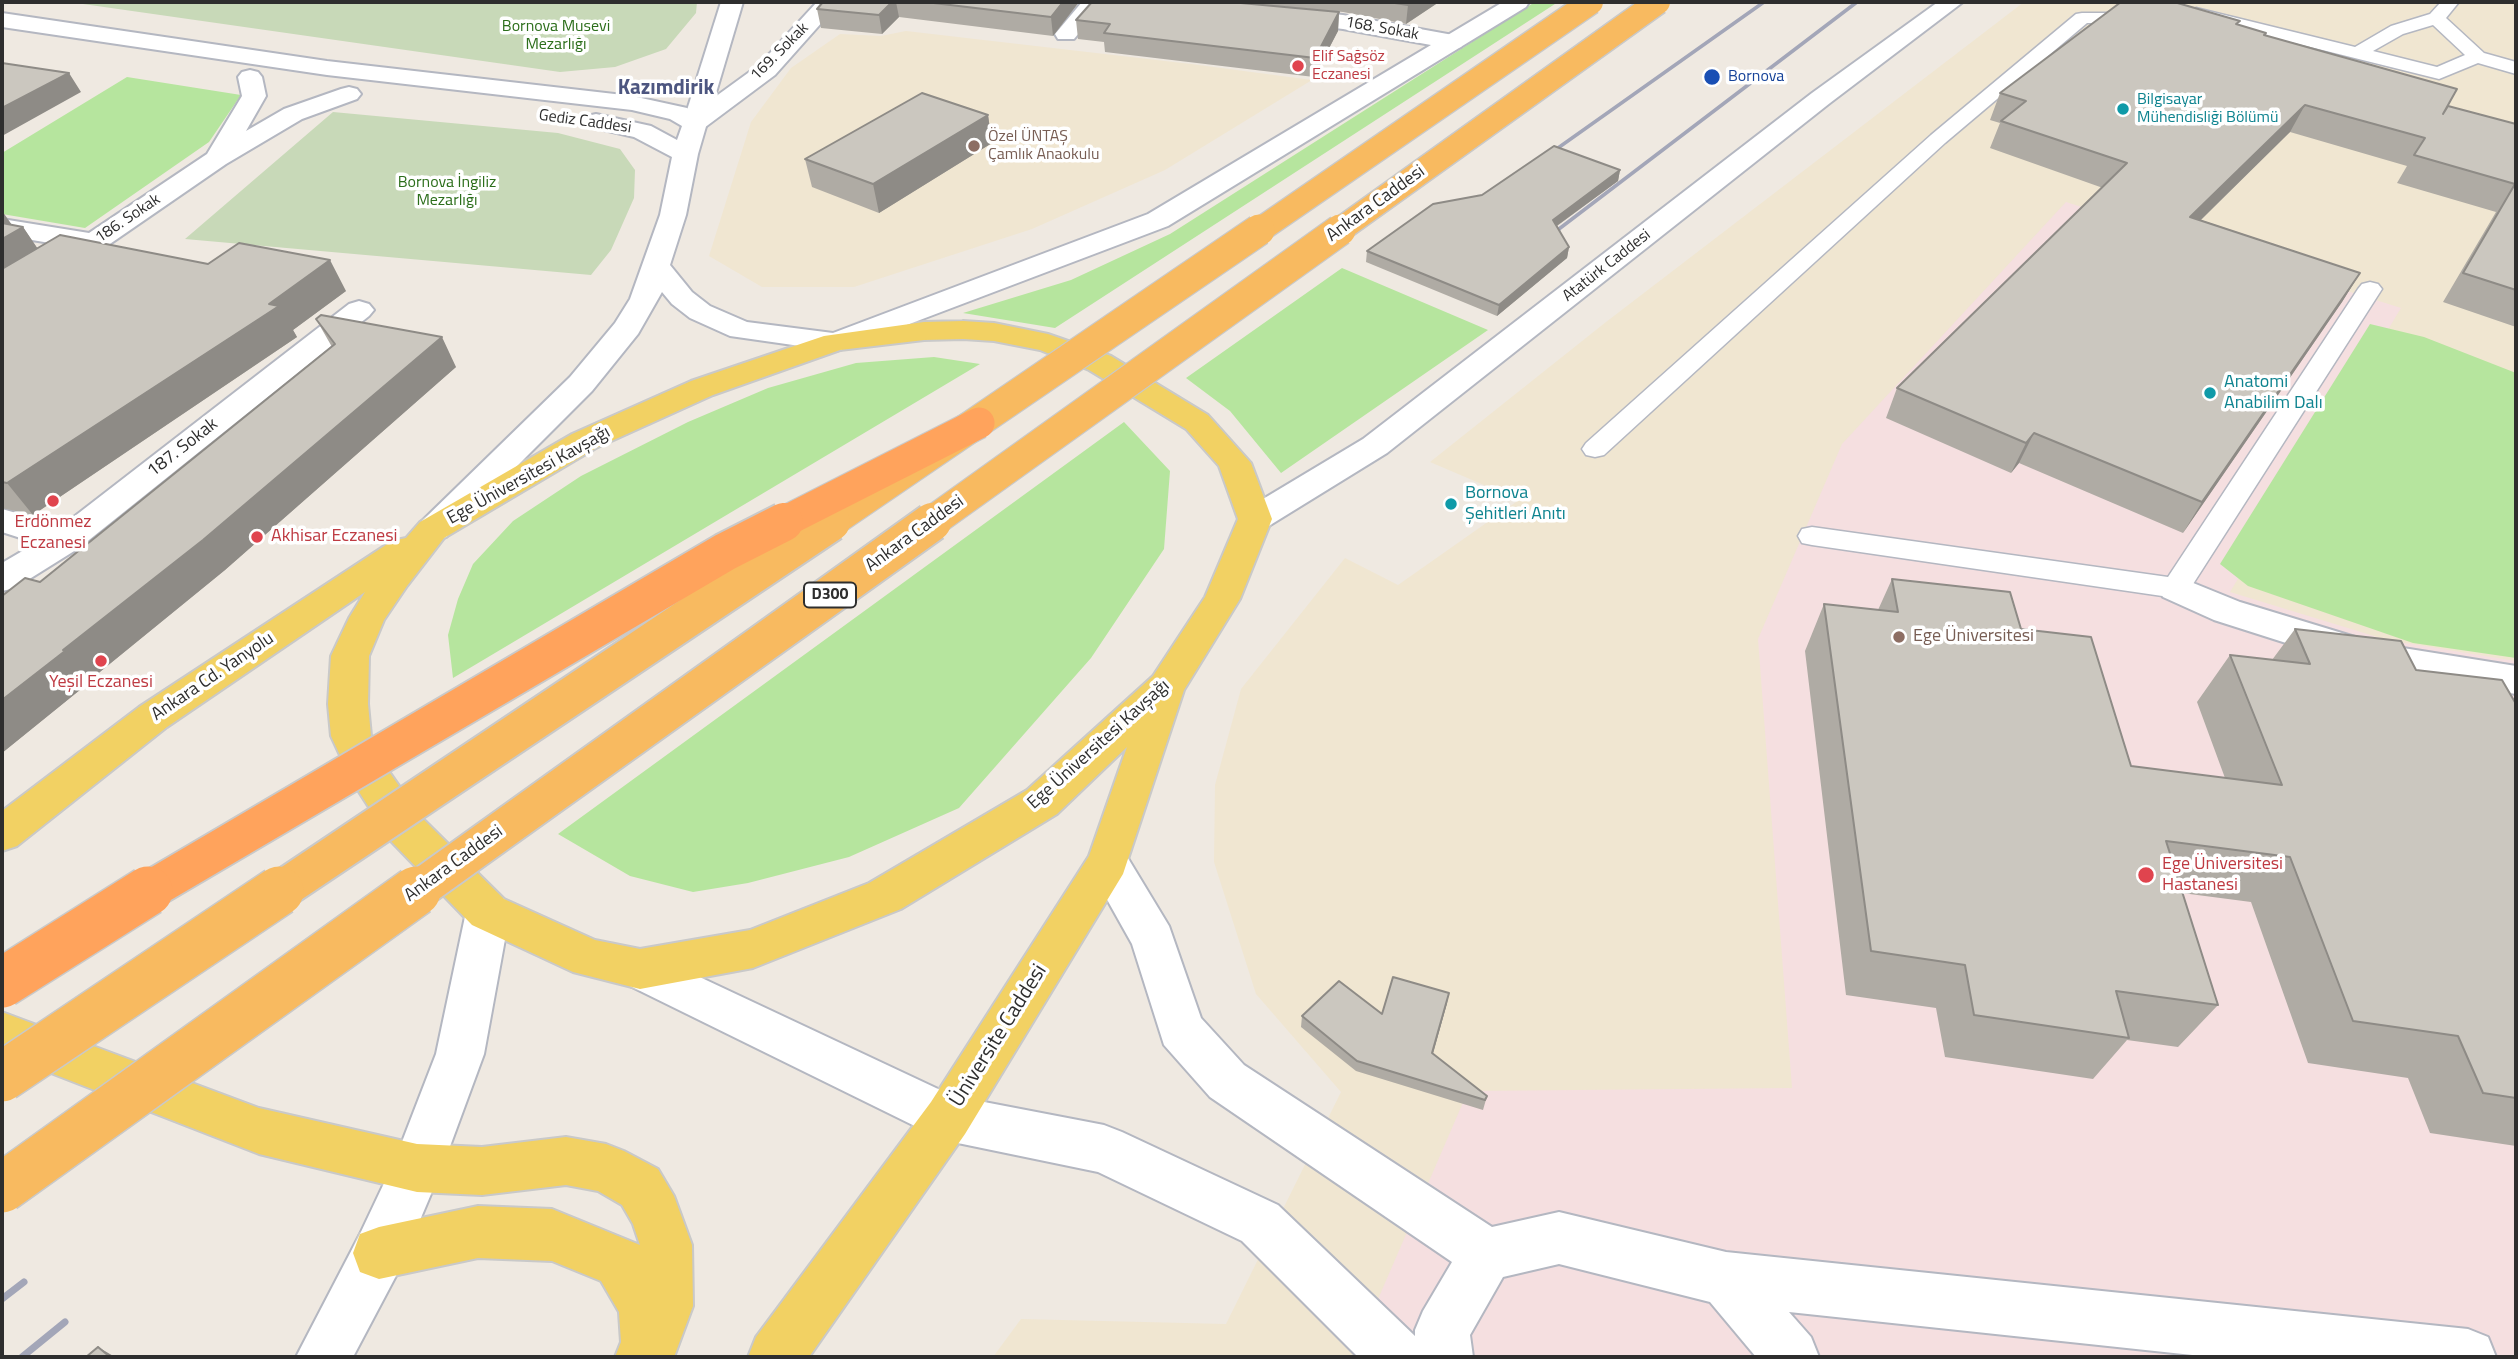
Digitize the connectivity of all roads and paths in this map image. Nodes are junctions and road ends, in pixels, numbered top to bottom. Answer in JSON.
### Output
{"nodes":[{"id":1,"x":732,"y":2,"type":"edge"},
{"id":2,"x":829,"y":2,"type":"edge"},
{"id":3,"x":1094,"y":2,"type":"edge"},
{"id":4,"x":1353,"y":2,"type":"edge"},
{"id":5,"x":1518,"y":2,"type":"edge"},
{"id":6,"x":1591,"y":2,"type":"edge"},
{"id":7,"x":1658,"y":2,"type":"edge"},
{"id":8,"x":1952,"y":2,"type":"edge"},
{"id":9,"x":2449,"y":2,"type":"edge"},
{"id":10,"x":1263,"y":14,"type":"edge"},
{"id":11,"x":2436,"y":18,"type":"junction"},
{"id":12,"x":2,"y":20,"type":"edge"},
{"id":13,"x":1343,"y":22,"type":"junction"},
{"id":14,"x":1066,"y":34,"type":"dead end"},
{"id":15,"x":2,"y":39,"type":"edge"},
{"id":16,"x":1453,"y":42,"type":"junction"},
{"id":17,"x":2355,"y":54,"type":"junction"},
{"id":18,"x":2477,"y":57,"type":"junction"},
{"id":19,"x":2516,"y":68,"type":"edge"},
{"id":20,"x":250,"y":76,"type":"junction"},
{"id":21,"x":349,"y":94,"type":"junction"},
{"id":22,"x":377,"y":97,"type":"dead end"},
{"id":23,"x":460,"y":106,"type":"dead end"},
{"id":24,"x":695,"y":122,"type":"junction"},
{"id":25,"x":685,"y":154,"type":"junction"},
{"id":26,"x":217,"y":159,"type":"junction"},
{"id":27,"x":2,"y":227,"type":"edge"},
{"id":28,"x":94,"y":242,"type":"junction"},
{"id":29,"x":655,"y":265,"type":"junction"},
{"id":30,"x":2370,"y":289,"type":"dead end"},
{"id":31,"x":2,"y":298,"type":"edge"},
{"id":32,"x":359,"y":310,"type":"dead end"},
{"id":33,"x":835,"y":342,"type":"junction"},
{"id":34,"x":979,"y":423,"type":"junction"},
{"id":35,"x":1595,"y":449,"type":"dead end"},
{"id":36,"x":1255,"y":519,"type":"junction"},
{"id":37,"x":2,"y":520,"type":"edge"},
{"id":38,"x":432,"y":530,"type":"junction"},
{"id":39,"x":1812,"y":536,"type":"dead end"},
{"id":40,"x":67,"y":540,"type":"junction"},
{"id":41,"x":2,"y":579,"type":"edge"},
{"id":42,"x":2176,"y":588,"type":"junction"},
{"id":43,"x":2516,"y":680,"type":"edge"},
{"id":44,"x":1167,"y":686,"type":"junction"},
{"id":45,"x":2,"y":834,"type":"edge"},
{"id":46,"x":1108,"y":862,"type":"junction"},
{"id":47,"x":488,"y":912,"type":"junction"},
{"id":48,"x":640,"y":969,"type":"junction"},
{"id":49,"x":2,"y":983,"type":"edge"},
{"id":50,"x":2,"y":1033,"type":"edge"},
{"id":51,"x":2,"y":1077,"type":"edge"},
{"id":52,"x":948,"y":1118,"type":"junction"},
{"id":53,"x":417,"y":1168,"type":"junction"},
{"id":54,"x":2,"y":1188,"type":"edge"},
{"id":55,"x":379,"y":1253,"type":"junction"},
{"id":56,"x":1487,"y":1254,"type":"junction"},
{"id":57,"x":1726,"y":1279,"type":"junction"},
{"id":58,"x":646,"y":1353,"type":"edge"},
{"id":59,"x":324,"y":1357,"type":"edge"},
{"id":60,"x":776,"y":1357,"type":"edge"},
{"id":61,"x":1397,"y":1357,"type":"edge"},
{"id":62,"x":1445,"y":1357,"type":"edge"},
{"id":63,"x":1791,"y":1357,"type":"edge"},
{"id":64,"x":2468,"y":1357,"type":"edge"}],
"edges":[{"from":1,"to":24,"type":"main road"},
{"from":2,"to":24,"type":"main road","name":"169. Sokak"},
{"from":3,"to":14,"type":"main road"},
{"from":4,"to":13,"type":"main road"},
{"from":5,"to":16,"type":"main road"},
{"from":6,"to":34,"type":"highway","bridge":true},
{"from":7,"to":54,"type":"highway","name":"Ankara Caddesi","number":"D300","bridge":true},
{"from":8,"to":36,"type":"main road","name":"Atatürk Caddesi"},
{"from":9,"to":11,"type":"lane"},
{"from":10,"to":13,"type":"main road","name":"168. Sokak"},
{"from":11,"to":17,"type":"lane"},
{"from":11,"to":18,"type":"lane"},
{"from":12,"to":24,"type":"main road","name":"Gediz Caddesi"},
{"from":13,"to":16,"type":"main road","name":"168. Sokak"},
{"from":15,"to":20,"type":"main road"},
{"from":16,"to":33,"type":"main road"},
{"from":17,"to":18,"type":"lane"},
{"from":17,"to":35,"type":"lane"},
{"from":18,"to":19,"type":"lane"},
{"from":20,"to":21,"type":"main road"},
{"from":20,"to":26,"type":"main road","name":"186. Sokak"},
{"from":21,"to":22,"type":"main road"},
{"from":21,"to":26,"type":"main road","name":"186. Sokak"},
{"from":23,"to":25,"type":"main road","name":"Gediz Caddesi"},
{"from":24,"to":25,"type":"main road"},
{"from":25,"to":29,"type":"main road"},
{"from":26,"to":28,"type":"main road","name":"186. Sokak"},
{"from":27,"to":28,"type":"main road"},
{"from":28,"to":31,"type":"main road","name":"186. Sokak"},
{"from":29,"to":33,"type":"main road"},
{"from":29,"to":38,"type":"main road"},
{"from":30,"to":42,"type":"lane"},
{"from":32,"to":40,"type":"main road","name":"187. Sokak"},
{"from":33,"to":36,"type":"main road","name":"Ege Üniversitesi Kavşağı"},
{"from":33,"to":38,"type":"main road","name":"Ege Üniversitesi Kavşağı"},
{"from":34,"to":49,"type":"highway","bridge":true},
{"from":34,"to":51,"type":"highway","bridge":true},
{"from":36,"to":44,"type":"main road","name":"Ege Üniversitesi Kavşağı"},
{"from":37,"to":40,"type":"main road"},
{"from":38,"to":45,"type":"main road","name":"Ankara Cd. Yanyolu"},
{"from":38,"to":47,"type":"main road","name":"Ege Üniversitesi Kavşağı"},
{"from":39,"to":42,"type":"lane"},
{"from":40,"to":41,"type":"main road","name":"187. Sokak"},
{"from":42,"to":43,"type":"main road"},
{"from":44,"to":46,"type":"main road","name":"Üniversite Caddesi"},
{"from":44,"to":48,"type":"main road","name":"Ege Üniversitesi Kavşağı"},
{"from":46,"to":52,"type":"main road","name":"Üniversite Caddesi"},
{"from":46,"to":56,"type":"main road"},
{"from":47,"to":48,"type":"main road","name":"Ege Üniversitesi Kavşağı"},
{"from":47,"to":53,"type":"main road"},
{"from":48,"to":52,"type":"main road"},
{"from":50,"to":53,"type":"main road"},
{"from":52,"to":60,"type":"main road","name":"Üniversite Caddesi"},
{"from":52,"to":61,"type":"main road"},
{"from":53,"to":55,"type":"main road"},
{"from":53,"to":58,"type":"main road"},
{"from":55,"to":58,"type":"main road"},
{"from":55,"to":59,"type":"main road"},
{"from":56,"to":57,"type":"main road"},
{"from":56,"to":62,"type":"main road"},
{"from":57,"to":63,"type":"main road"},
{"from":57,"to":64,"type":"main road"}]}
